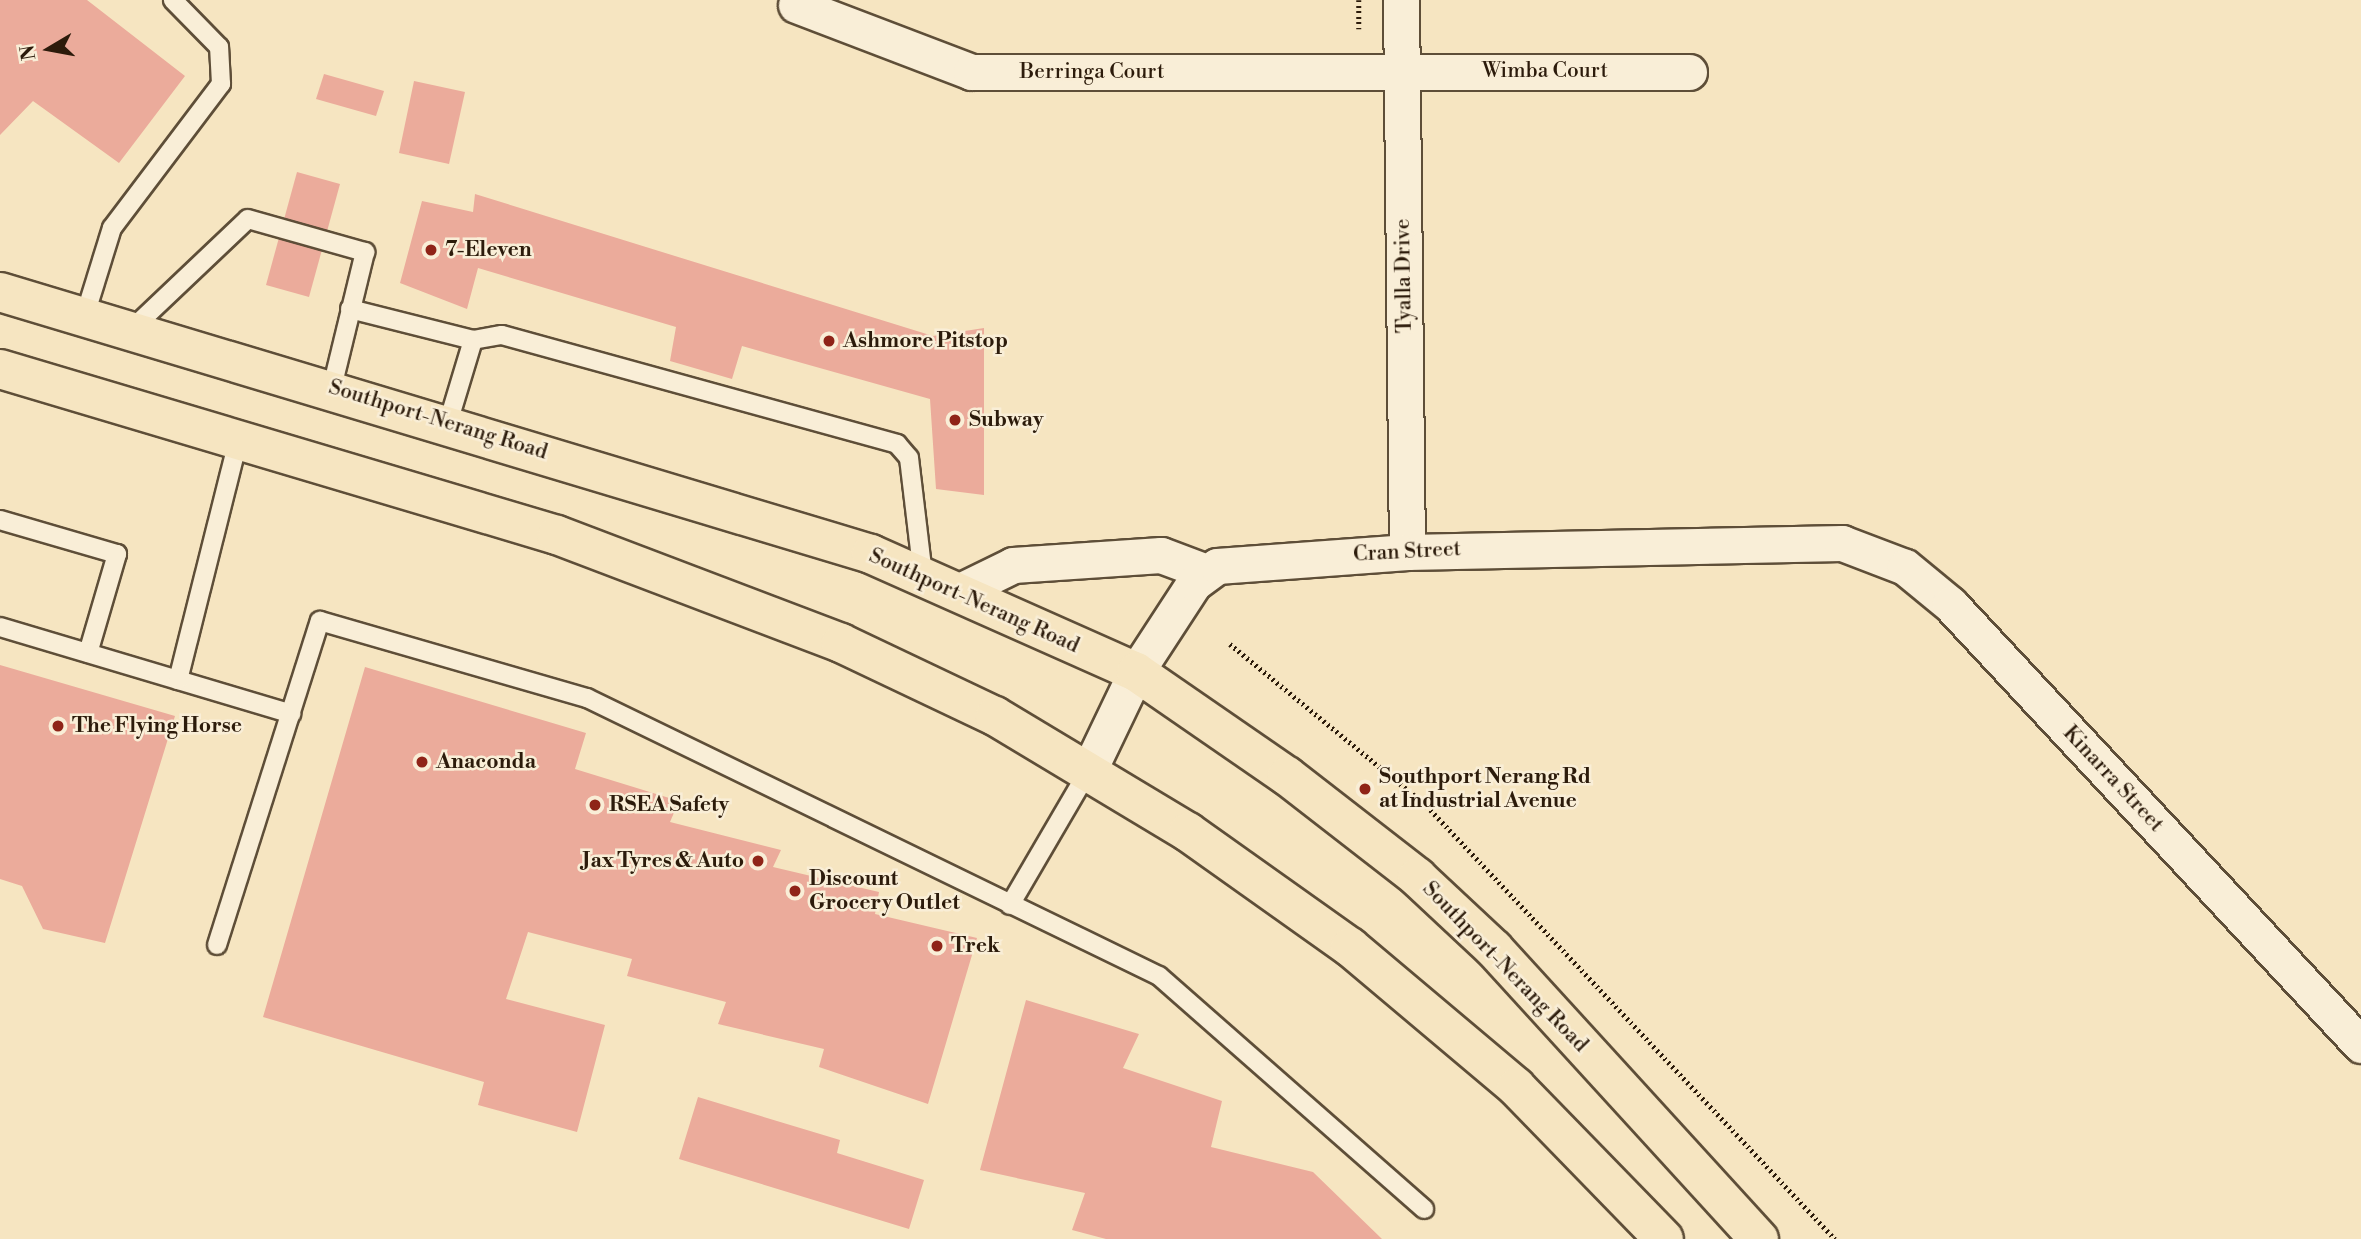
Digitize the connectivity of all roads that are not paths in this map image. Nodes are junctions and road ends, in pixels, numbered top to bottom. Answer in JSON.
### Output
{"nodes":[{"id":1,"x":173,"y":0,"type":"edge"},
{"id":2,"x":1401,"y":0,"type":"edge"},
{"id":3,"x":796,"y":5,"type":"dead end"},
{"id":4,"x":1401,"y":71,"type":"junction"},
{"id":5,"x":1689,"y":72,"type":"dead end"},
{"id":6,"x":0,"y":292,"type":"edge"},
{"id":7,"x":350,"y":309,"type":"junction"},
{"id":8,"x":85,"y":315,"type":"junction"},
{"id":9,"x":133,"y":328,"type":"junction"},
{"id":10,"x":473,"y":340,"type":"junction"},
{"id":11,"x":0,"y":369,"type":"edge"},
{"id":12,"x":332,"y":387,"type":"junction"},
{"id":13,"x":448,"y":423,"type":"junction"},
{"id":14,"x":238,"y":441,"type":"junction"},
{"id":15,"x":0,"y":520,"type":"edge"},
{"id":16,"x":1842,"y":543,"type":"joint"},
{"id":17,"x":1407,"y":552,"type":"junction"},
{"id":18,"x":1204,"y":571,"type":"junction"},
{"id":19,"x":923,"y":577,"type":"junction"},
{"id":20,"x":958,"y":592,"type":"junction"},
{"id":21,"x":0,"y":627,"type":"edge"},
{"id":22,"x":88,"y":653,"type":"junction"},
{"id":23,"x":1136,"y":672,"type":"junction"},
{"id":24,"x":178,"y":680,"type":"junction"},
{"id":25,"x":291,"y":714,"type":"junction"},
{"id":26,"x":1089,"y":770,"type":"junction"},
{"id":27,"x":1010,"y":905,"type":"junction"},
{"id":28,"x":217,"y":945,"type":"dead end"},
{"id":29,"x":2361,"y":1045,"type":"edge"},
{"id":30,"x":1424,"y":1209,"type":"dead end"},
{"id":31,"x":1664,"y":1239,"type":"edge"},
{"id":32,"x":1759,"y":1239,"type":"edge"}],
"edges":[{"from":1,"to":8,"type":"lane"},
{"from":2,"to":4,"type":"street","name":"Tyalla Drive"},
{"from":3,"to":4,"type":"street","name":"Berringa Court"},
{"from":4,"to":5,"type":"street","name":"Wimba Court"},
{"from":4,"to":17,"type":"street","name":"Tyalla Drive"},
{"from":6,"to":8,"type":"main road","name":"Southport-Nerang Road"},
{"from":7,"to":9,"type":"lane"},
{"from":7,"to":10,"type":"lane"},
{"from":7,"to":12,"type":"lane"},
{"from":8,"to":9,"type":"main road","name":"Southport-Nerang Road"},
{"from":9,"to":12,"type":"main road","name":"Southport-Nerang Road"},
{"from":10,"to":13,"type":"lane"},
{"from":10,"to":19,"type":"lane"},
{"from":11,"to":14,"type":"main road"},
{"from":12,"to":13,"type":"main road","name":"Southport-Nerang Road"},
{"from":13,"to":19,"type":"main road","name":"Southport-Nerang Road"},
{"from":14,"to":24,"type":"lane"},
{"from":14,"to":26,"type":"main road"},
{"from":15,"to":22,"type":"lane"},
{"from":16,"to":17,"type":"street","name":"Cran Street"},
{"from":16,"to":29,"type":"street","name":"Kinarra Street"},
{"from":17,"to":18,"type":"street","name":"Cran Street"},
{"from":18,"to":20,"type":"street"},
{"from":18,"to":23,"type":"street"},
{"from":19,"to":20,"type":"main road","name":"Southport-Nerang Road"},
{"from":20,"to":23,"type":"main road","name":"Southport-Nerang Road"},
{"from":21,"to":22,"type":"lane"},
{"from":22,"to":24,"type":"lane"},
{"from":23,"to":26,"type":"street"},
{"from":23,"to":32,"type":"main road","name":"Southport-Nerang Road"},
{"from":24,"to":25,"type":"lane"},
{"from":25,"to":27,"type":"lane"},
{"from":25,"to":28,"type":"lane"},
{"from":26,"to":27,"type":"lane"},
{"from":26,"to":31,"type":"main road"},
{"from":27,"to":30,"type":"lane"}]}
